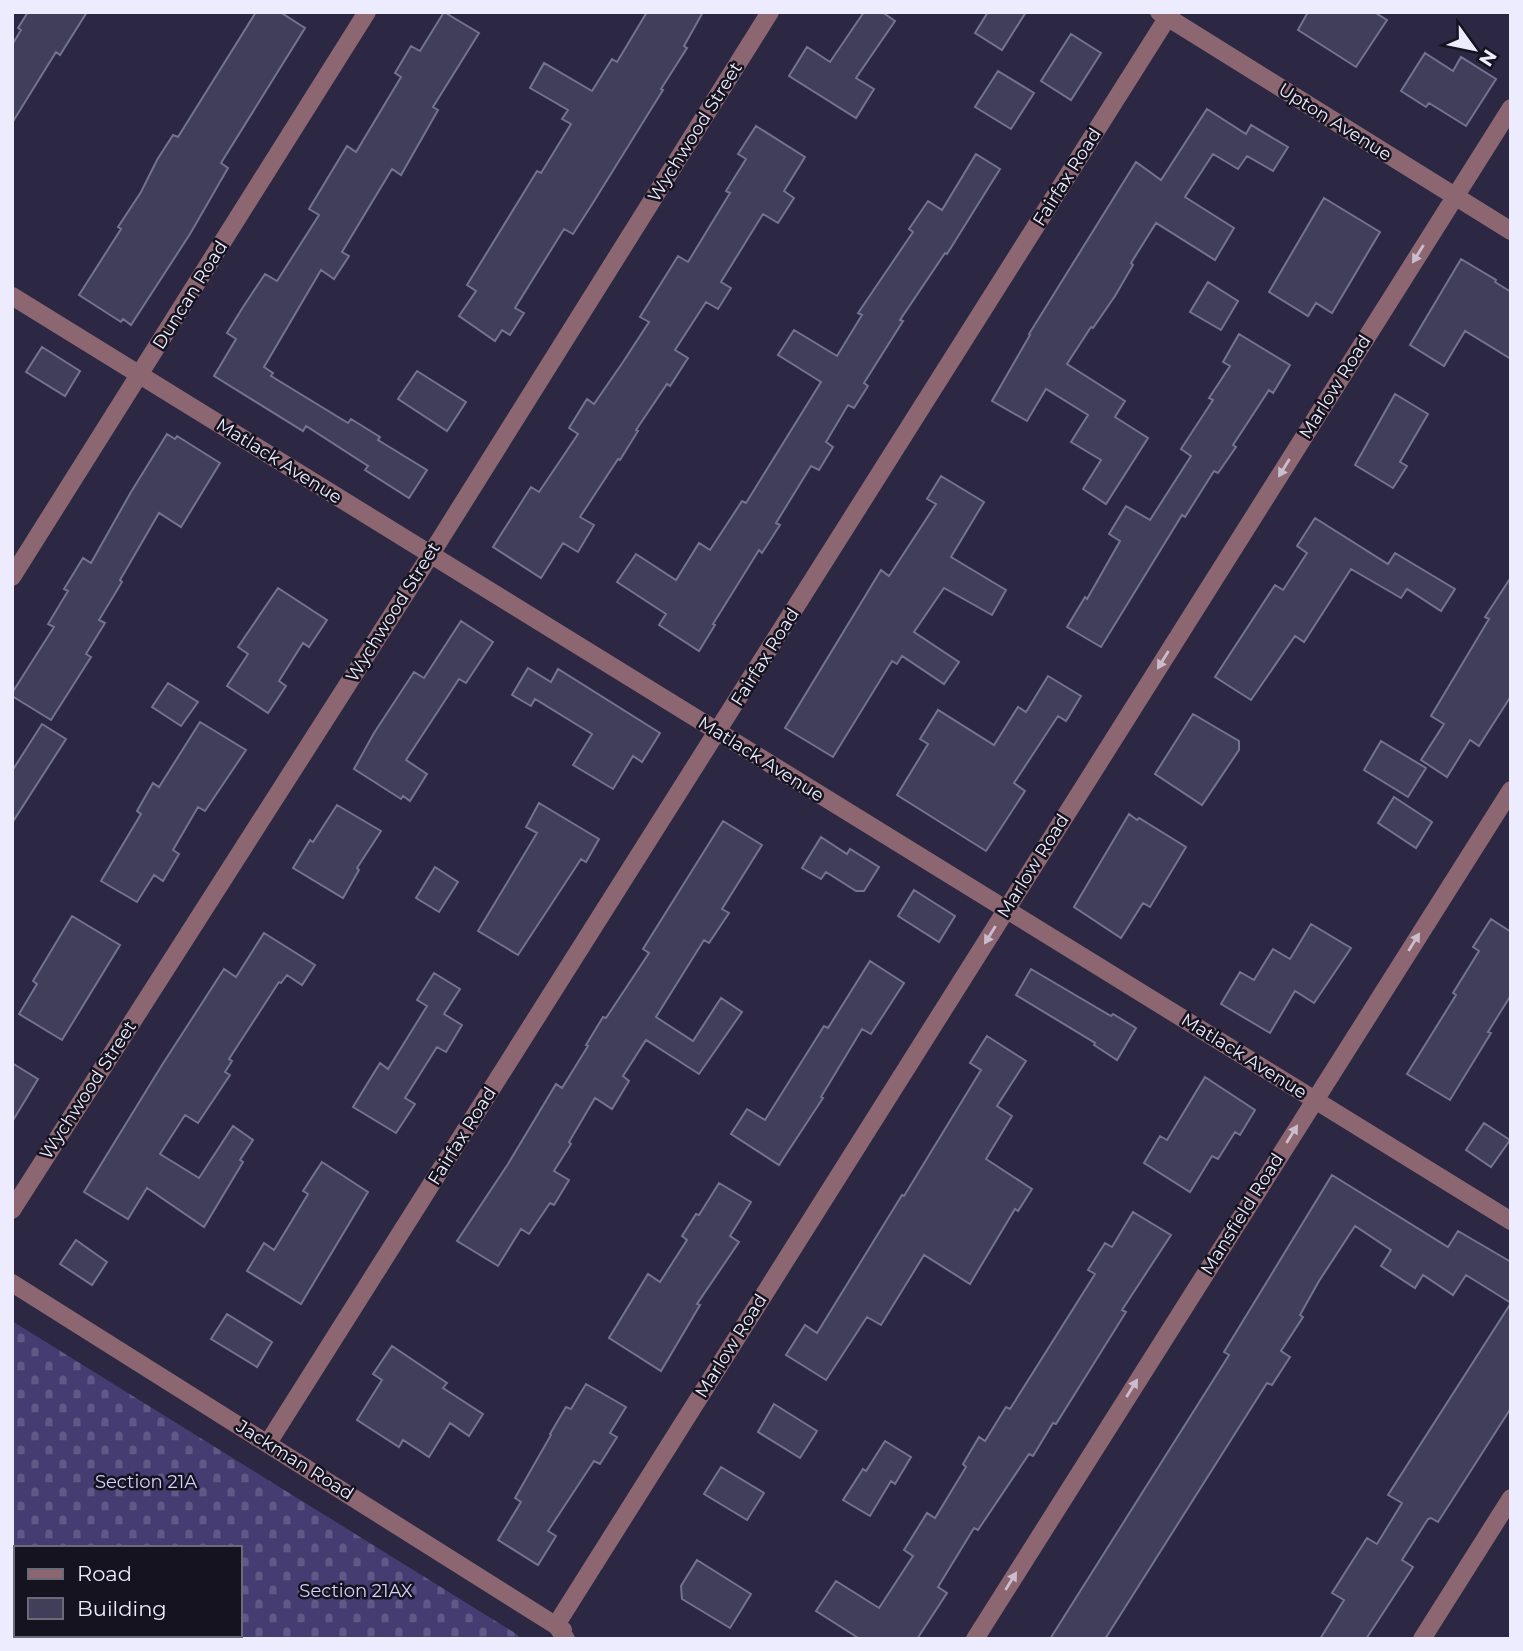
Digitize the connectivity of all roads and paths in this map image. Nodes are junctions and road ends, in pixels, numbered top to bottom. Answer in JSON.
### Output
{"nodes":[{"id":1,"x":367,"y":12,"type":"edge"},
{"id":2,"x":770,"y":12,"type":"edge"},
{"id":3,"x":1166,"y":14,"type":"edge"},
{"id":4,"x":1511,"y":108,"type":"edge"},
{"id":5,"x":1455,"y":197,"type":"junction"},
{"id":6,"x":1511,"y":231,"type":"edge"},
{"id":7,"x":12,"y":296,"type":"edge"},
{"id":8,"x":140,"y":374,"type":"junction"},
{"id":9,"x":431,"y":554,"type":"junction"},
{"id":10,"x":12,"y":578,"type":"edge"},
{"id":11,"x":717,"y":732,"type":"junction"},
{"id":12,"x":1511,"y":790,"type":"edge"},
{"id":13,"x":1006,"y":909,"type":"junction"},
{"id":14,"x":1314,"y":1099,"type":"junction"},
{"id":15,"x":12,"y":1210,"type":"edge"},
{"id":16,"x":1511,"y":1221,"type":"edge"},
{"id":17,"x":12,"y":1283,"type":"edge"},
{"id":18,"x":268,"y":1443,"type":"junction"},
{"id":19,"x":1511,"y":1499,"type":"edge"},
{"id":20,"x":561,"y":1632,"type":"edge"},
{"id":21,"x":578,"y":1639,"type":"edge"},
{"id":22,"x":975,"y":1639,"type":"edge"},
{"id":23,"x":1422,"y":1639,"type":"edge"}],
"edges":[{"from":1,"to":8,"type":"street","name":"Duncan Road"},
{"from":2,"to":9,"type":"street","name":"Wychwood Street"},
{"from":3,"to":5,"type":"street","name":"Upton Avenue"},
{"from":3,"to":11,"type":"street","name":"Fairfax Road"},
{"from":4,"to":5,"type":"street","name":"Marlow Road"},
{"from":5,"to":6,"type":"street","name":"Upton Avenue"},
{"from":5,"to":13,"type":"street","name":"Marlow Road","one_way":true},
{"from":7,"to":8,"type":"street","name":"Matlack Avenue"},
{"from":8,"to":9,"type":"street","name":"Matlack Avenue"},
{"from":8,"to":10,"type":"street","name":"Duncan Road"},
{"from":9,"to":11,"type":"street","name":"Matlack Avenue"},
{"from":9,"to":15,"type":"street","name":"Wychwood Street"},
{"from":11,"to":13,"type":"street","name":"Matlack Avenue"},
{"from":11,"to":18,"type":"street","name":"Fairfax Road"},
{"from":14,"to":12,"type":"street","name":"Mansfield Road","one_way":true},
{"from":13,"to":14,"type":"street","name":"Matlack Avenue"},
{"from":13,"to":20,"type":"street","name":"Marlow Road","one_way":true},
{"from":14,"to":16,"type":"street","name":"Matlack Avenue"},
{"from":22,"to":14,"type":"street","name":"Mansfield Road","one_way":true},
{"from":17,"to":18,"type":"street","name":"Jackman Road"},
{"from":18,"to":20,"type":"street","name":"Jackman Road"},
{"from":19,"to":23,"type":"street"},
{"from":20,"to":21,"type":"street","name":"Jackman Road"}]}
